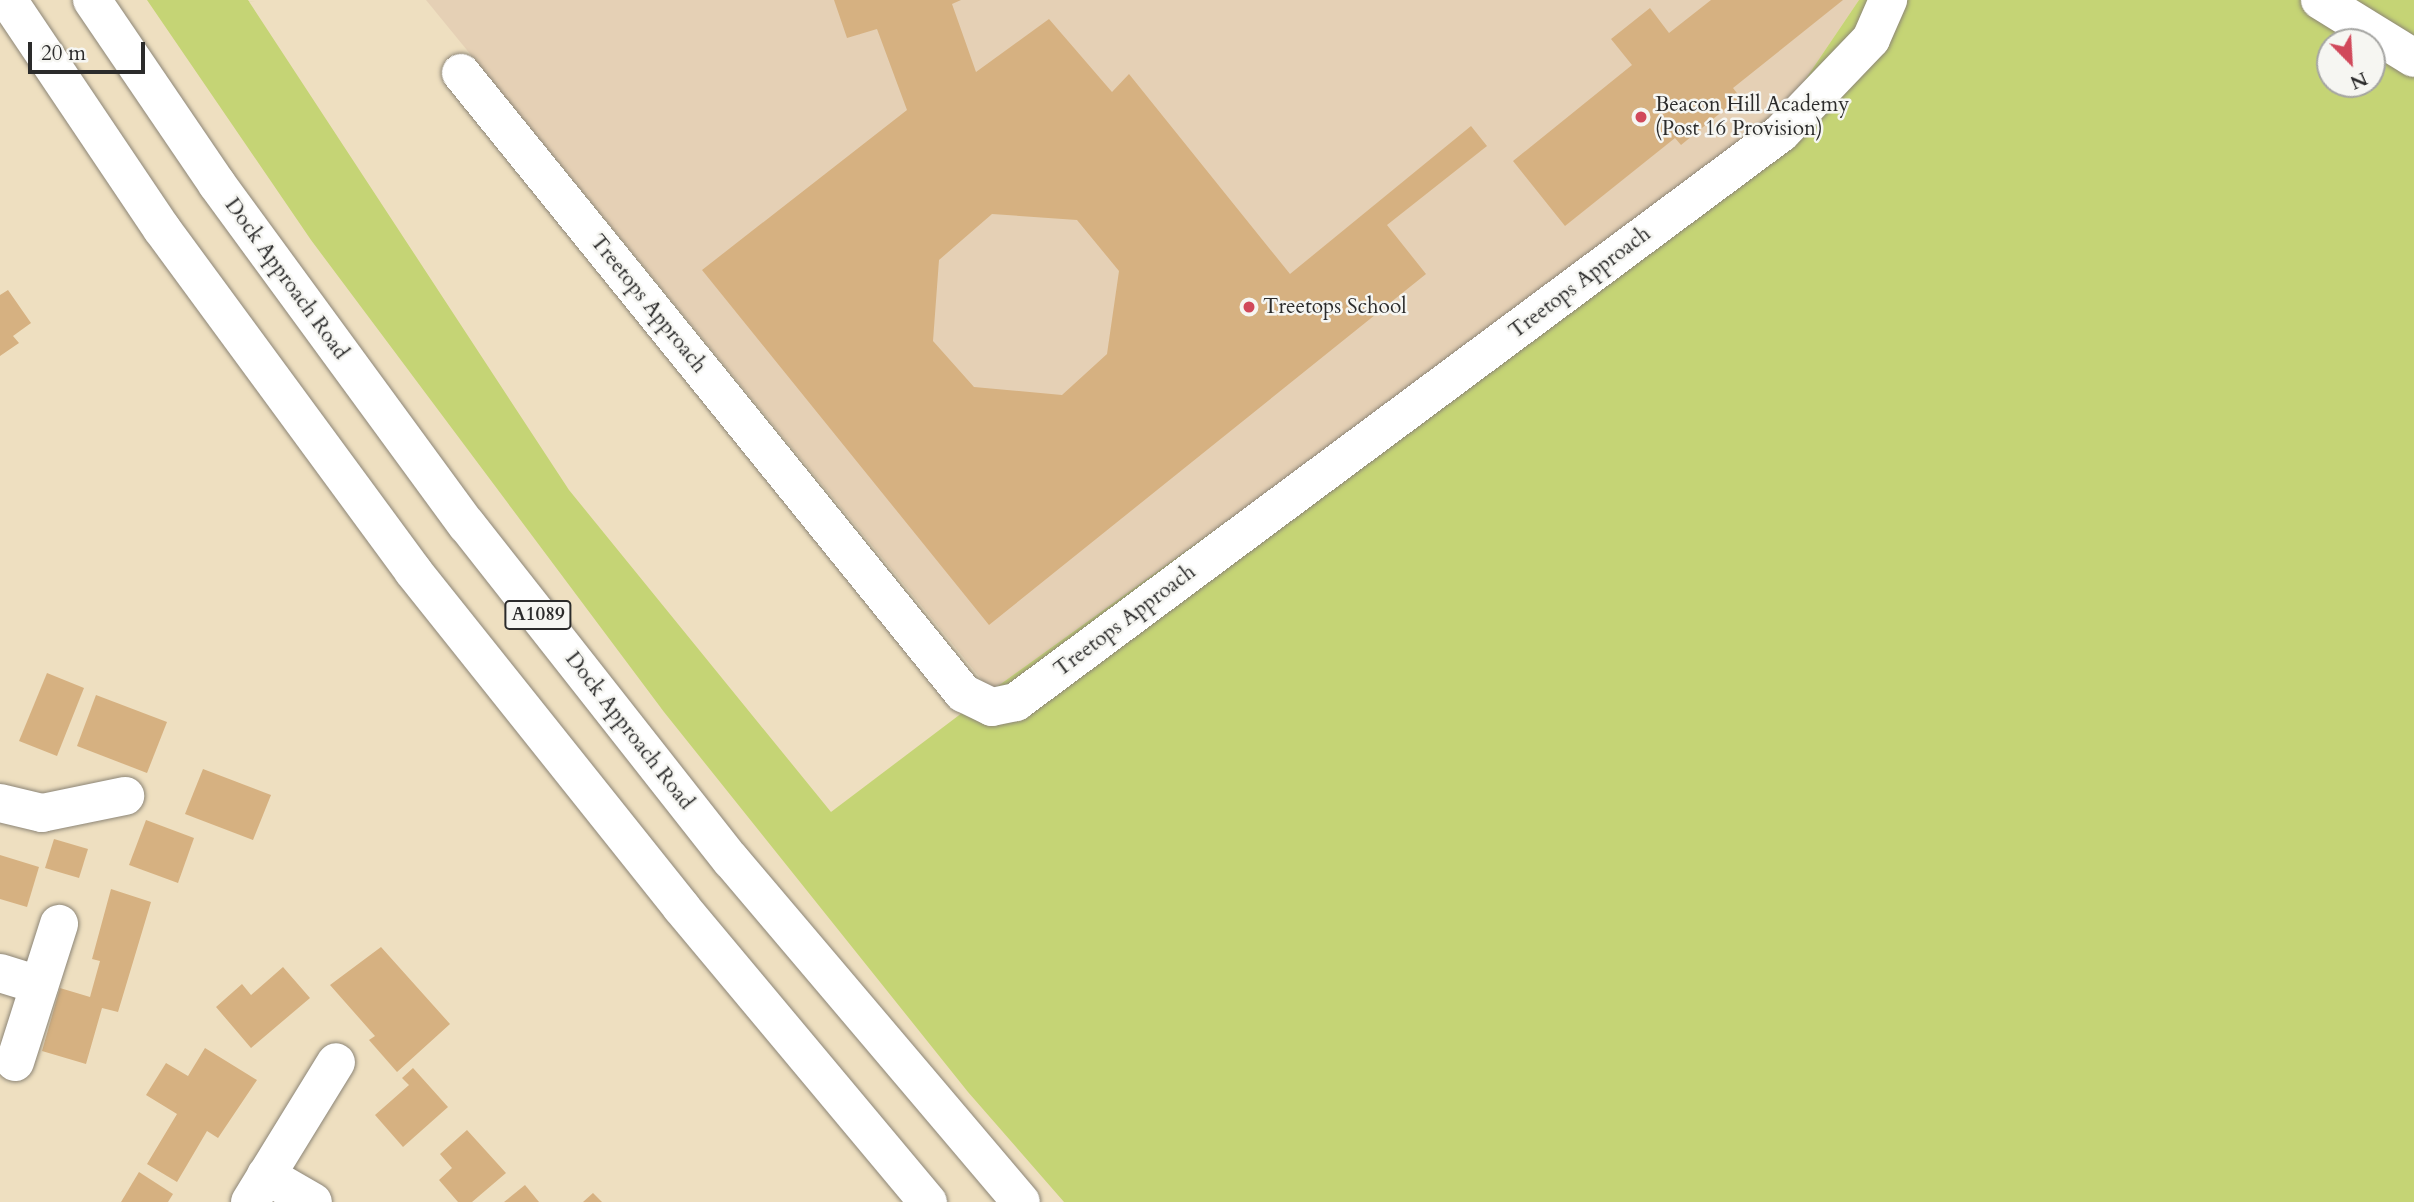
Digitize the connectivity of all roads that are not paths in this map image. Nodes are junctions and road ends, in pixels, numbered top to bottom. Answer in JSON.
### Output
{"nodes":[{"id":1,"x":8,"y":0,"type":"edge"},
{"id":2,"x":92,"y":0,"type":"edge"},
{"id":3,"x":1888,"y":0,"type":"edge"},
{"id":4,"x":2320,"y":0,"type":"edge"},
{"id":5,"x":2414,"y":58,"type":"edge"},
{"id":6,"x":460,"y":73,"type":"dead end"},
{"id":7,"x":125,"y":796,"type":"dead end"},
{"id":8,"x":0,"y":803,"type":"edge"},
{"id":9,"x":59,"y":924,"type":"dead end"},
{"id":10,"x":0,"y":973,"type":"edge"},
{"id":11,"x":39,"y":985,"type":"junction"},
{"id":12,"x":15,"y":1062,"type":"dead end"},
{"id":13,"x":336,"y":1062,"type":"dead end"},
{"id":14,"x":258,"y":1188,"type":"edge"},
{"id":15,"x":313,"y":1202,"type":"edge"},
{"id":16,"x":928,"y":1202,"type":"edge"},
{"id":17,"x":1021,"y":1202,"type":"edge"}],
"edges":[{"from":1,"to":16,"type":"main road"},
{"from":2,"to":17,"type":"main road","name":"Dock Approach Road","number":"A1089"},
{"from":3,"to":6,"type":"main road","name":"Treetops Approach"},
{"from":4,"to":5,"type":"main road"},
{"from":7,"to":8,"type":"main road"},
{"from":9,"to":11,"type":"main road"},
{"from":10,"to":11,"type":"main road"},
{"from":11,"to":12,"type":"main road"},
{"from":13,"to":14,"type":"main road"},
{"from":14,"to":15,"type":"main road"}]}
